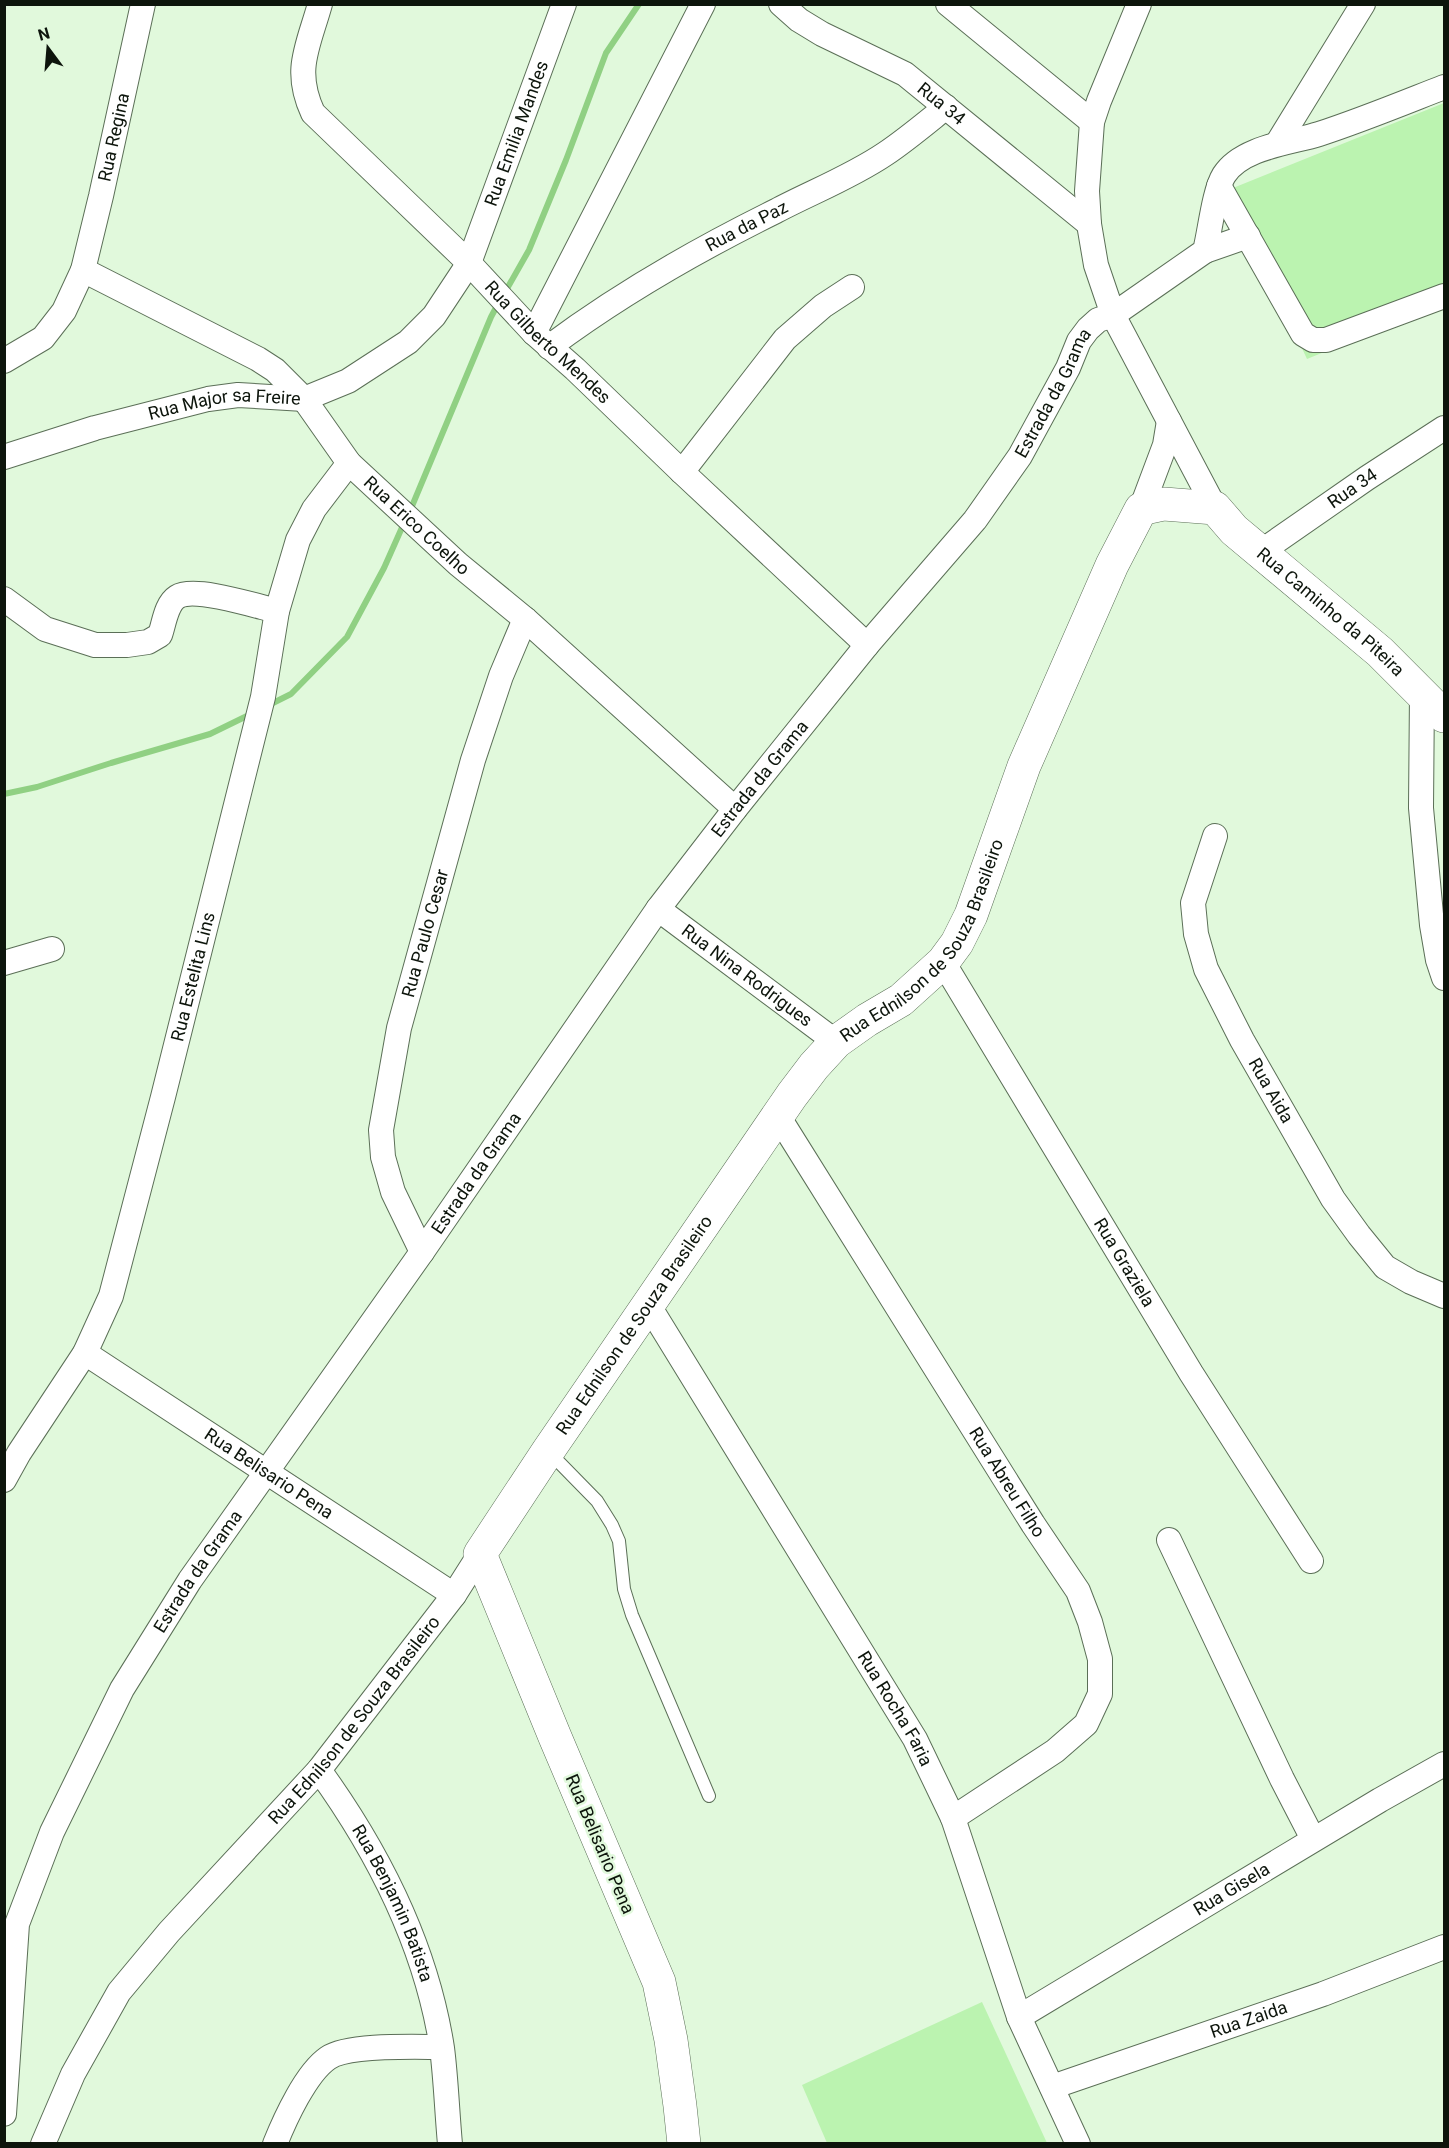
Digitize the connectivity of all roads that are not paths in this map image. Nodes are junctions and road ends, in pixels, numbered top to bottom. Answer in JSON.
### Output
{"nodes":[{"id":1,"x":143,"y":4,"type":"edge"},
{"id":2,"x":320,"y":4,"type":"edge"},
{"id":3,"x":564,"y":4,"type":"edge"},
{"id":4,"x":703,"y":4,"type":"edge"},
{"id":5,"x":782,"y":4,"type":"edge"},
{"id":6,"x":948,"y":4,"type":"edge"},
{"id":7,"x":1139,"y":4,"type":"edge"},
{"id":8,"x":1363,"y":4,"type":"edge"},
{"id":9,"x":1444,"y":87,"type":"edge"},
{"id":10,"x":946,"y":107,"type":"junction"},
{"id":11,"x":1092,"y":122,"type":"junction"},
{"id":12,"x":1277,"y":144,"type":"junction"},
{"id":13,"x":1219,"y":186,"type":"junction"},
{"id":14,"x":1089,"y":225,"type":"junction"},
{"id":15,"x":1248,"y":236,"type":"junction"},
{"id":16,"x":1205,"y":251,"type":"junction"},
{"id":17,"x":470,"y":264,"type":"junction"},
{"id":18,"x":83,"y":270,"type":"junction"},
{"id":19,"x":852,"y":287,"type":"dead end"},
{"id":20,"x":1444,"y":296,"type":"edge"},
{"id":21,"x":1113,"y":315,"type":"junction"},
{"id":22,"x":542,"y":340,"type":"junction"},
{"id":23,"x":4,"y":361,"type":"edge"},
{"id":24,"x":304,"y":399,"type":"junction"},
{"id":25,"x":1169,"y":421,"type":"junction"},
{"id":26,"x":1444,"y":428,"type":"edge"},
{"id":27,"x":4,"y":457,"type":"edge"},
{"id":28,"x":349,"y":463,"type":"junction"},
{"id":29,"x":682,"y":472,"type":"junction"},
{"id":30,"x":1215,"y":508,"type":"junction"},
{"id":31,"x":1141,"y":509,"type":"junction"},
{"id":32,"x":1262,"y":551,"type":"junction"},
{"id":33,"x":9,"y":610,"type":"edge"},
{"id":34,"x":277,"y":611,"type":"junction"},
{"id":35,"x":525,"y":619,"type":"junction"},
{"id":36,"x":867,"y":645,"type":"junction"},
{"id":37,"x":1422,"y":692,"type":"junction"},
{"id":38,"x":1444,"y":716,"type":"edge"},
{"id":39,"x":735,"y":809,"type":"junction"},
{"id":40,"x":1215,"y":836,"type":"dead end"},
{"id":41,"x":658,"y":909,"type":"junction"},
{"id":42,"x":52,"y":949,"type":"dead end"},
{"id":43,"x":943,"y":962,"type":"junction"},
{"id":44,"x":4,"y":963,"type":"edge"},
{"id":45,"x":1444,"y":978,"type":"edge"},
{"id":46,"x":836,"y":1042,"type":"junction"},
{"id":47,"x":778,"y":1116,"type":"junction"},
{"id":48,"x":422,"y":1252,"type":"junction"},
{"id":49,"x":1444,"y":1296,"type":"edge"},
{"id":50,"x":649,"y":1306,"type":"junction"},
{"id":51,"x":85,"y":1353,"type":"junction"},
{"id":52,"x":548,"y":1451,"type":"junction"},
{"id":53,"x":267,"y":1472,"type":"junction"},
{"id":54,"x":4,"y":1479,"type":"edge"},
{"id":55,"x":1168,"y":1540,"type":"dead end"},
{"id":56,"x":480,"y":1554,"type":"junction"},
{"id":57,"x":1311,"y":1561,"type":"dead end"},
{"id":58,"x":454,"y":1595,"type":"junction"},
{"id":59,"x":1444,"y":1764,"type":"edge"},
{"id":60,"x":319,"y":1770,"type":"junction"},
{"id":61,"x":709,"y":1796,"type":"dead end"},
{"id":62,"x":953,"y":1818,"type":"junction"},
{"id":63,"x":1313,"y":1839,"type":"junction"},
{"id":64,"x":11,"y":1923,"type":"edge"},
{"id":65,"x":1444,"y":1947,"type":"edge"},
{"id":66,"x":1019,"y":2017,"type":"junction"},
{"id":67,"x":441,"y":2047,"type":"junction"},
{"id":68,"x":1052,"y":2087,"type":"junction"},
{"id":69,"x":4,"y":2114,"type":"edge"},
{"id":70,"x":43,"y":2144,"type":"edge"},
{"id":71,"x":275,"y":2144,"type":"edge"},
{"id":72,"x":450,"y":2144,"type":"edge"},
{"id":73,"x":684,"y":2144,"type":"edge"},
{"id":74,"x":1078,"y":2144,"type":"edge"}],
"edges":[{"from":1,"to":18,"type":"street","name":"Rua Regina"},
{"from":2,"to":17,"type":"street","name":"Rua Gilberto Mendes"},
{"from":3,"to":17,"type":"street","name":"Rua Emilia Mandes"},
{"from":4,"to":22,"type":"street"},
{"from":5,"to":10,"type":"street","name":"Rua 34"},
{"from":6,"to":11,"type":"street"},
{"from":7,"to":11,"type":"street","name":"Rua Caminho da Piteira"},
{"from":8,"to":12,"type":"street"},
{"from":9,"to":12,"type":"street"},
{"from":10,"to":14,"type":"street","name":"Rua 34"},
{"from":10,"to":22,"type":"street","name":"Rua da Paz"},
{"from":11,"to":14,"type":"street","name":"Rua Caminho da Piteira"},
{"from":12,"to":13,"type":"street"},
{"from":13,"to":15,"type":"street"},
{"from":13,"to":16,"type":"street"},
{"from":14,"to":21,"type":"street","name":"Rua Caminho da Piteira"},
{"from":15,"to":16,"type":"street","name":"Estrada da Grama"},
{"from":15,"to":20,"type":"street"},
{"from":16,"to":21,"type":"street","name":"Estrada da Grama"},
{"from":17,"to":22,"type":"street","name":"Rua Gilberto Mendes"},
{"from":17,"to":24,"type":"street","name":"Rua Major sa Freire"},
{"from":18,"to":23,"type":"street"},
{"from":18,"to":24,"type":"street","name":"Rua Erico Coelho"},
{"from":19,"to":29,"type":"street"},
{"from":21,"to":25,"type":"street","name":"Rua Caminho da Piteira"},
{"from":21,"to":36,"type":"street","name":"Estrada da Grama"},
{"from":22,"to":29,"type":"street","name":"Rua Gilberto Mendes"},
{"from":24,"to":27,"type":"street","name":"Rua Major sa Freire"},
{"from":24,"to":28,"type":"street","name":"Rua Erico Coelho"},
{"from":25,"to":30,"type":"street","name":"Rua Caminho da Piteira"},
{"from":25,"to":31,"type":"street"},
{"from":26,"to":32,"type":"street","name":"Rua 34"},
{"from":28,"to":34,"type":"street","name":"Rua Estelita Lins"},
{"from":28,"to":35,"type":"street","name":"Rua Erico Coelho"},
{"from":29,"to":36,"type":"street","name":"Rua Gilberto Mendes"},
{"from":30,"to":31,"type":"street"},
{"from":30,"to":32,"type":"street","name":"Rua Caminho da Piteira"},
{"from":31,"to":43,"type":"street","name":"Rua Ednilson de Souza Brasileiro"},
{"from":32,"to":37,"type":"street","name":"Rua Caminho da Piteira"},
{"from":33,"to":34,"type":"street"},
{"from":34,"to":51,"type":"street","name":"Rua Estelita Lins"},
{"from":35,"to":39,"type":"street","name":"Rua Erico Coelho"},
{"from":35,"to":48,"type":"street","name":"Rua Paulo Cesar"},
{"from":36,"to":39,"type":"street","name":"Estrada da Grama"},
{"from":37,"to":38,"type":"street","name":"Rua Caminho da Piteira"},
{"from":37,"to":45,"type":"street"},
{"from":39,"to":41,"type":"street","name":"Estrada da Grama"},
{"from":40,"to":49,"type":"street","name":"Rua Aida"},
{"from":41,"to":46,"type":"street","name":"Rua Nina Rodrigues"},
{"from":41,"to":48,"type":"street","name":"Estrada da Grama"},
{"from":42,"to":44,"type":"street"},
{"from":43,"to":46,"type":"street","name":"Rua Ednilson de Souza Brasileiro"},
{"from":43,"to":57,"type":"street","name":"Rua Graziela"},
{"from":46,"to":47,"type":"street","name":"Rua Ednilson de Souza Brasileiro"},
{"from":47,"to":50,"type":"street","name":"Rua Ednilson de Souza Brasileiro"},
{"from":47,"to":62,"type":"street","name":"Rua Abreu Filho"},
{"from":48,"to":53,"type":"street","name":"Estrada da Grama"},
{"from":50,"to":52,"type":"street","name":"Rua Ednilson de Souza Brasileiro"},
{"from":50,"to":62,"type":"street","name":"Rua Rocha Faria"},
{"from":51,"to":53,"type":"street","name":"Rua Belisario Pena"},
{"from":51,"to":54,"type":"street","name":"Rua Estelita Lins"},
{"from":52,"to":56,"type":"street","name":"Rua Ednilson de Souza Brasileiro"},
{"from":52,"to":61,"type":"lane"},
{"from":53,"to":58,"type":"street","name":"Rua Belisario Pena"},
{"from":53,"to":64,"type":"street","name":"Estrada da Grama"},
{"from":55,"to":63,"type":"street"},
{"from":56,"to":58,"type":"street","name":"Rua Ednilson de Souza Brasileiro"},
{"from":56,"to":73,"type":"street","name":"Rua Belisario Pena"},
{"from":58,"to":60,"type":"street","name":"Rua Ednilson de Souza Brasileiro"},
{"from":59,"to":63,"type":"street","name":"Rua Gisela"},
{"from":60,"to":67,"type":"street","name":"Rua Benjamin Batista"},
{"from":60,"to":70,"type":"street","name":"Rua Ednilson de Souza Brasileiro"},
{"from":62,"to":66,"type":"street","name":"Rua Rocha Faria"},
{"from":63,"to":66,"type":"street","name":"Rua Gisela"},
{"from":64,"to":69,"type":"street","name":"Estrada da Grama"},
{"from":65,"to":68,"type":"street","name":"Rua Zaida"},
{"from":66,"to":68,"type":"street","name":"Rua Rocha Faria"},
{"from":67,"to":71,"type":"street"},
{"from":67,"to":72,"type":"street","name":"Rua Benjamin Batista"},
{"from":68,"to":74,"type":"street","name":"Rua Rocha Faria"}]}
